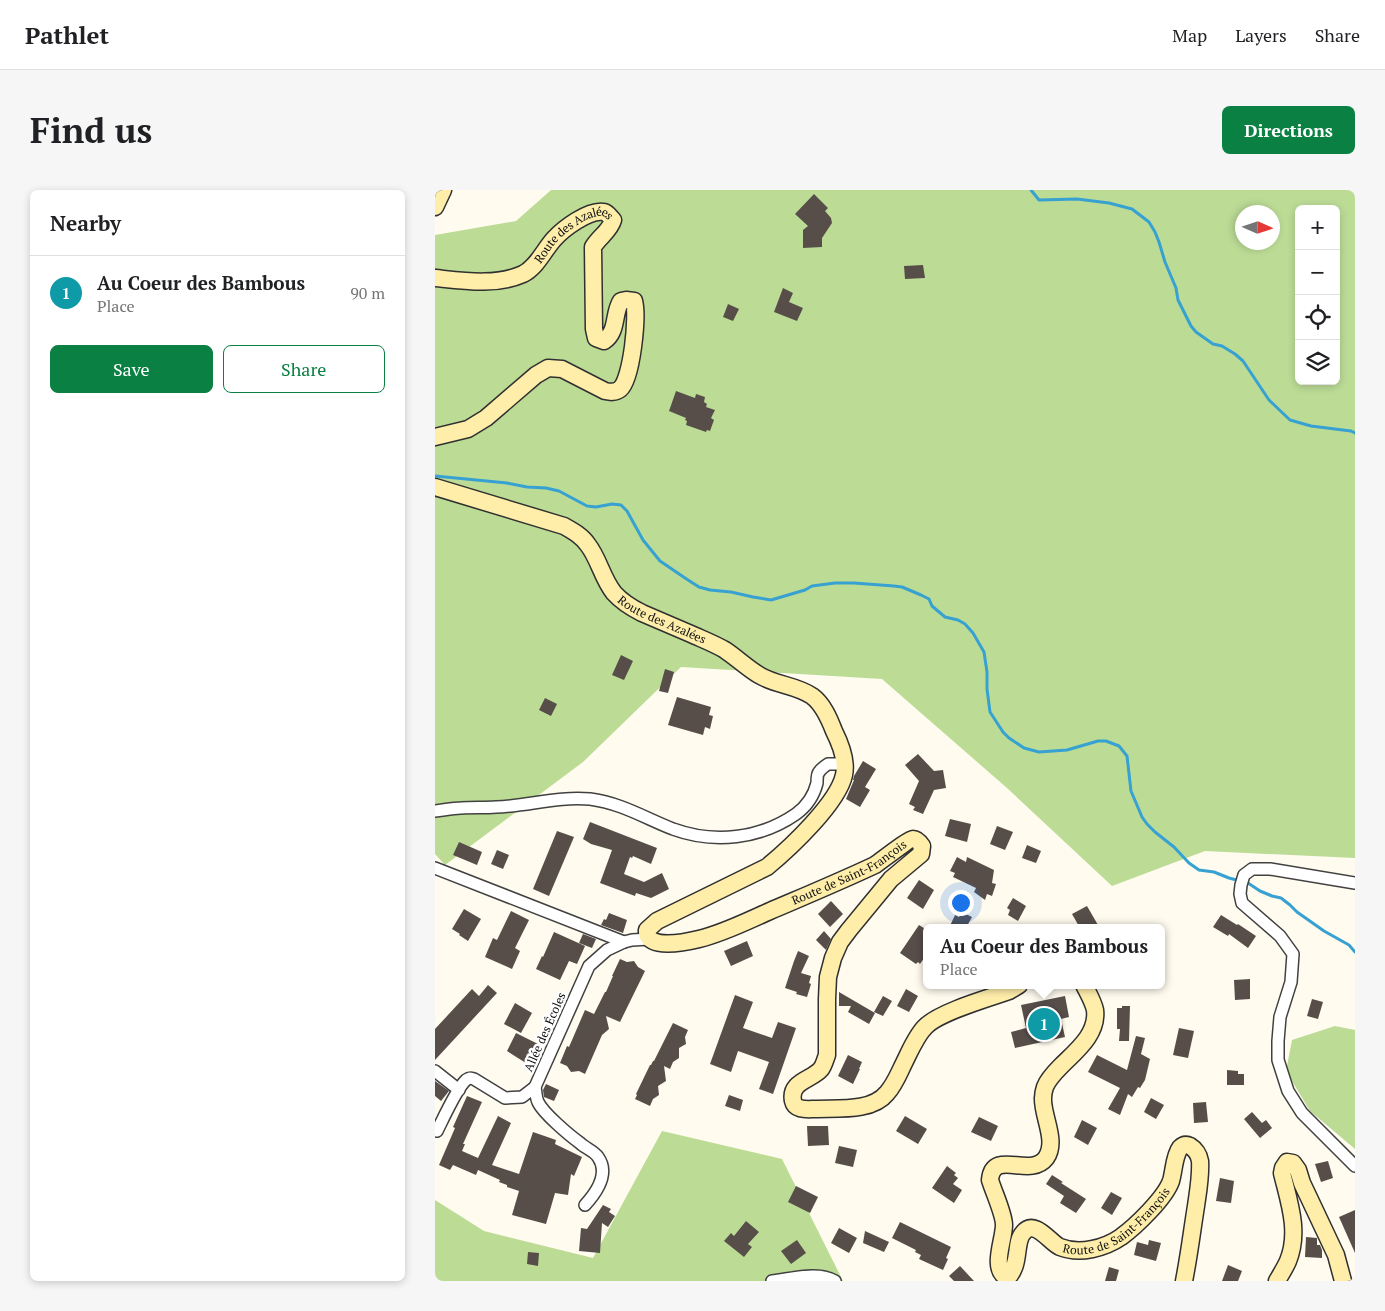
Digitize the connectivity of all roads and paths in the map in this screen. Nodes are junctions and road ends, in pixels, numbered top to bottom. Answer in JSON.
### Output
{"nodes":[{"id":1,"x":443,"y":190,"type":"edge"},
{"id":2,"x":435,"y":206,"type":"edge"},
{"id":3,"x":435,"y":278,"type":"edge"},
{"id":4,"x":435,"y":437,"type":"edge"},
{"id":5,"x":435,"y":486,"type":"edge"},
{"id":6,"x":845,"y":764,"type":"junction"},
{"id":7,"x":435,"y":811,"type":"edge"},
{"id":8,"x":435,"y":868,"type":"edge"},
{"id":9,"x":1355,"y":883,"type":"edge"},
{"id":10,"x":649,"y":939,"type":"junction"},
{"id":11,"x":624,"y":942,"type":"junction"},
{"id":12,"x":1012,"y":989,"type":"edge"},
{"id":13,"x":1086,"y":989,"type":"edge"},
{"id":14,"x":435,"y":1071,"type":"edge"},
{"id":15,"x":535,"y":1087,"type":"junction"},
{"id":16,"x":459,"y":1090,"type":"junction"},
{"id":17,"x":437,"y":1131,"type":"dead end"},
{"id":18,"x":1355,"y":1166,"type":"edge"},
{"id":19,"x":585,"y":1205,"type":"dead end"},
{"id":20,"x":772,"y":1281,"type":"edge"},
{"id":21,"x":835,"y":1281,"type":"edge"},
{"id":22,"x":1184,"y":1281,"type":"edge"},
{"id":23,"x":1277,"y":1281,"type":"edge"},
{"id":24,"x":1343,"y":1281,"type":"edge"}],
"edges":[{"from":1,"to":2,"type":"main road"},
{"from":3,"to":4,"type":"main road","name":"Route des Azalées"},
{"from":5,"to":6,"type":"main road","name":"Route des Azalées"},
{"from":6,"to":7,"type":"street"},
{"from":6,"to":10,"type":"main road"},
{"from":8,"to":11,"type":"street"},
{"from":9,"to":18,"type":"street"},
{"from":10,"to":11,"type":"street","name":"Allée des Écoles"},
{"from":10,"to":12,"type":"main road","name":"Route de Saint-François"},
{"from":11,"to":15,"type":"street","name":"Allée des Écoles"},
{"from":13,"to":22,"type":"main road","name":"Route de Saint-François"},
{"from":14,"to":16,"type":"street"},
{"from":15,"to":16,"type":"street"},
{"from":15,"to":19,"type":"street","name":"Allée des Écoles"},
{"from":16,"to":17,"type":"street"},
{"from":20,"to":21,"type":"street"},
{"from":23,"to":24,"type":"main road"}]}
